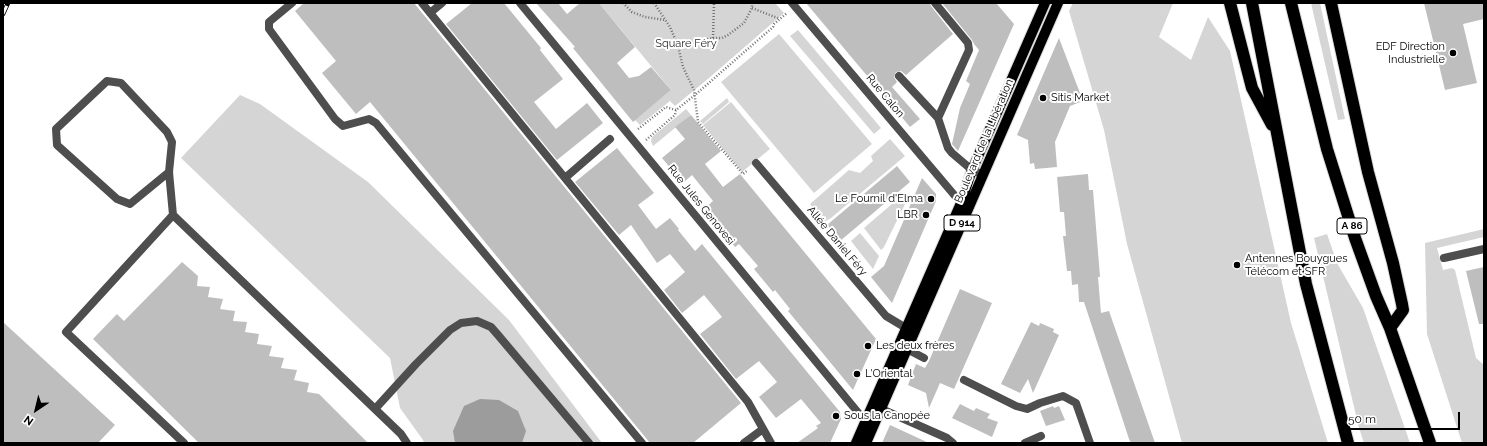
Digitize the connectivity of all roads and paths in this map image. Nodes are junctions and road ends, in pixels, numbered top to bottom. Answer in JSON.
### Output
{"nodes":[{"id":1,"x":292,"y":3,"type":"edge"},
{"id":2,"x":422,"y":3,"type":"edge"},
{"id":3,"x":442,"y":3,"type":"edge"},
{"id":4,"x":520,"y":3,"type":"edge"},
{"id":5,"x":622,"y":3,"type":"edge"},
{"id":6,"x":654,"y":3,"type":"edge"},
{"id":7,"x":714,"y":3,"type":"edge"},
{"id":8,"x":752,"y":3,"type":"edge"},
{"id":9,"x":935,"y":3,"type":"edge"},
{"id":10,"x":1045,"y":3,"type":"edge"},
{"id":11,"x":1058,"y":3,"type":"edge"},
{"id":12,"x":1230,"y":3,"type":"edge"},
{"id":13,"x":1252,"y":3,"type":"edge"},
{"id":14,"x":1291,"y":3,"type":"edge"},
{"id":15,"x":1332,"y":3,"type":"edge"},
{"id":16,"x":794,"y":4,"type":"edge"},
{"id":17,"x":752,"y":8,"type":"junction"},
{"id":18,"x":430,"y":13,"type":"junction"},
{"id":19,"x":780,"y":19,"type":"junction"},
{"id":20,"x":665,"y":20,"type":"junction"},
{"id":21,"x":713,"y":38,"type":"junction"},
{"id":22,"x":678,"y":46,"type":"junction"},
{"id":23,"x":1025,"y":48,"type":"junction"},
{"id":24,"x":1036,"y":53,"type":"junction"},
{"id":25,"x":899,"y":76,"type":"dead end"},
{"id":26,"x":696,"y":95,"type":"junction"},
{"id":27,"x":676,"y":110,"type":"junction"},
{"id":28,"x":938,"y":118,"type":"junction"},
{"id":29,"x":1277,"y":135,"type":"junction"},
{"id":30,"x":630,"y":136,"type":"junction"},
{"id":31,"x":610,"y":140,"type":"dead end"},
{"id":32,"x":638,"y":146,"type":"junction"},
{"id":33,"x":756,"y":163,"type":"joint"},
{"id":34,"x":972,"y":170,"type":"junction"},
{"id":35,"x":169,"y":172,"type":"junction"},
{"id":36,"x":983,"y":175,"type":"junction"},
{"id":37,"x":565,"y":178,"type":"junction"},
{"id":38,"x":961,"y":203,"type":"junction"},
{"id":39,"x":173,"y":215,"type":"junction"},
{"id":40,"x":1484,"y":249,"type":"edge"},
{"id":41,"x":1444,"y":258,"type":"dead end"},
{"id":42,"x":906,"y":328,"type":"junction"},
{"id":43,"x":1390,"y":328,"type":"junction"},
{"id":44,"x":903,"y":347,"type":"junction"},
{"id":45,"x":924,"y":358,"type":"dead end"},
{"id":46,"x":964,"y":380,"type":"dead end"},
{"id":47,"x":877,"y":407,"type":"junction"},
{"id":48,"x":375,"y":409,"type":"junction"},
{"id":49,"x":865,"y":421,"type":"junction"},
{"id":50,"x":763,"y":429,"type":"junction"},
{"id":51,"x":1041,"y":436,"type":"dead end"},
{"id":52,"x":184,"y":443,"type":"edge"},
{"id":53,"x":407,"y":443,"type":"edge"},
{"id":54,"x":589,"y":443,"type":"edge"},
{"id":55,"x":642,"y":443,"type":"edge"},
{"id":56,"x":744,"y":443,"type":"edge"},
{"id":57,"x":771,"y":443,"type":"edge"},
{"id":58,"x":858,"y":443,"type":"edge"},
{"id":59,"x":953,"y":443,"type":"edge"},
{"id":60,"x":1025,"y":443,"type":"edge"},
{"id":61,"x":1090,"y":443,"type":"edge"},
{"id":62,"x":1348,"y":443,"type":"edge"},
{"id":63,"x":1430,"y":443,"type":"edge"}],
"edges":[{"from":1,"to":55,"type":"street"},
{"from":2,"to":18,"type":"street"},
{"from":3,"to":18,"type":"street"},
{"from":4,"to":30,"type":"street","name":"Rue Jules Genovesi"},
{"from":5,"to":20,"type":"path"},
{"from":6,"to":20,"type":"path"},
{"from":7,"to":21,"type":"path"},
{"from":8,"to":17,"type":"path"},
{"from":9,"to":28,"type":"street"},
{"from":10,"to":23,"type":"main road","name":"Boulevard de la Libération","number":"D 914"},
{"from":11,"to":24,"type":"main road","name":"Boulevard de la Libération","number":"D 914"},
{"from":12,"to":29,"type":"highway"},
{"from":13,"to":29,"type":"highway"},
{"from":14,"to":43,"type":"highway","number":"A 86"},
{"from":15,"to":43,"type":"highway"},
{"from":16,"to":19,"type":"path"},
{"from":16,"to":38,"type":"street","name":"Rue Calon"},
{"from":17,"to":19,"type":"path"},
{"from":17,"to":21,"type":"path"},
{"from":18,"to":37,"type":"street"},
{"from":19,"to":26,"type":"path"},
{"from":20,"to":22,"type":"path"},
{"from":21,"to":22,"type":"path"},
{"from":22,"to":26,"type":"path"},
{"from":23,"to":24,"type":"main road"},
{"from":23,"to":34,"type":"main road","name":"Boulevard de la Libération","number":"D 914"},
{"from":24,"to":36,"type":"main road","name":"Boulevard de la Libération","number":"D 914"},
{"from":25,"to":28,"type":"street"},
{"from":26,"to":27,"type":"path"},
{"from":26,"to":33,"type":"path"},
{"from":27,"to":30,"type":"path"},
{"from":27,"to":32,"type":"path"},
{"from":28,"to":34,"type":"street"},
{"from":29,"to":62,"type":"highway"},
{"from":30,"to":32,"type":"street","name":"Rue Jules Genovesi"},
{"from":31,"to":37,"type":"street"},
{"from":32,"to":49,"type":"street","name":"Rue Jules Genovesi"},
{"from":33,"to":42,"type":"street","name":"Allée Daniel Féry"},
{"from":34,"to":36,"type":"street"},
{"from":34,"to":38,"type":"main road","name":"Boulevard de la Libération","number":"D 914"},
{"from":35,"to":35,"type":"street"},
{"from":35,"to":39,"type":"street"},
{"from":36,"to":44,"type":"main road","name":"Boulevard de la Libération","number":"D 914"},
{"from":37,"to":50,"type":"street"},
{"from":38,"to":42,"type":"main road","name":"Boulevard de la Libération","number":"D 914"},
{"from":39,"to":48,"type":"street"},
{"from":39,"to":52,"type":"street"},
{"from":40,"to":41,"type":"street"},
{"from":42,"to":44,"type":"main road","name":"Boulevard de la Libération","number":"D 914"},
{"from":43,"to":63,"type":"highway","number":"A 86"},
{"from":44,"to":45,"type":"street"},
{"from":44,"to":47,"type":"main road","name":"Boulevard de la Libération","number":"D 914"},
{"from":46,"to":61,"type":"street"},
{"from":47,"to":49,"type":"main road","name":"Boulevard de la Libération","number":"D 914"},
{"from":47,"to":58,"type":"main road","name":"Boulevard de la Libération","number":"D 914"},
{"from":47,"to":59,"type":"street"},
{"from":48,"to":53,"type":"street"},
{"from":48,"to":54,"type":"street"},
{"from":49,"to":58,"type":"main road","name":"Boulevard de la Libération","number":"D 914"},
{"from":50,"to":56,"type":"street"},
{"from":50,"to":57,"type":"street"},
{"from":51,"to":60,"type":"street"}]}
